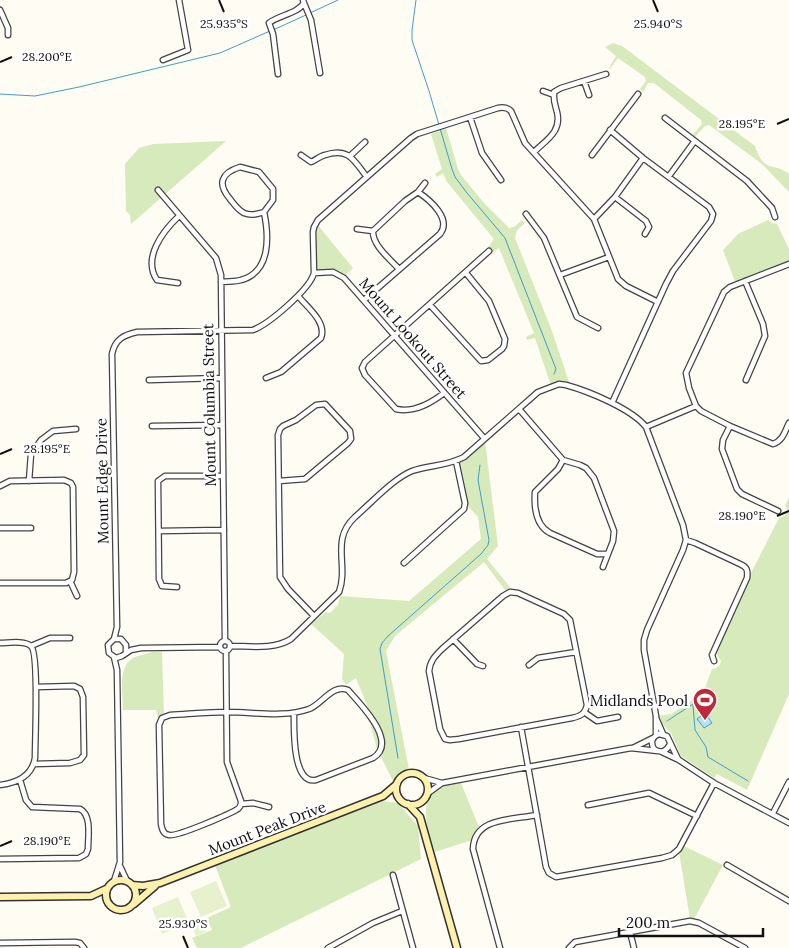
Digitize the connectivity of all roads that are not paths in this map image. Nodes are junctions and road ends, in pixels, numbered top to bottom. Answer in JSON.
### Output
{"nodes":[{"id":1,"x":179,"y":0,"type":"edge"},
{"id":2,"x":303,"y":2,"type":"edge"},
{"id":3,"x":0,"y":10,"type":"edge"},
{"id":4,"x":8,"y":36,"type":"dead end"},
{"id":5,"x":163,"y":60,"type":"dead end"},
{"id":6,"x":320,"y":73,"type":"dead end"},
{"id":7,"x":278,"y":74,"type":"dead end"},
{"id":8,"x":606,"y":74,"type":"dead end"},
{"id":9,"x":584,"y":82,"type":"junction"},
{"id":10,"x":543,"y":91,"type":"dead end"},
{"id":11,"x":638,"y":94,"type":"dead end"},
{"id":12,"x":554,"y":95,"type":"junction"},
{"id":13,"x":589,"y":95,"type":"dead end"},
{"id":14,"x":470,"y":117,"type":"junction"},
{"id":15,"x":665,"y":118,"type":"dead end"},
{"id":16,"x":610,"y":130,"type":"junction"},
{"id":17,"x":365,"y":142,"type":"dead end"},
{"id":18,"x":694,"y":142,"type":"junction"},
{"id":19,"x":534,"y":152,"type":"junction"},
{"id":20,"x":301,"y":155,"type":"dead end"},
{"id":21,"x":592,"y":155,"type":"dead end"},
{"id":22,"x":350,"y":156,"type":"junction"},
{"id":23,"x":643,"y":158,"type":"junction"},
{"id":24,"x":366,"y":176,"type":"junction"},
{"id":25,"x":669,"y":176,"type":"junction"},
{"id":26,"x":501,"y":180,"type":"dead end"},
{"id":27,"x":425,"y":183,"type":"dead end"},
{"id":28,"x":158,"y":190,"type":"dead end"},
{"id":29,"x":418,"y":192,"type":"junction"},
{"id":30,"x":615,"y":197,"type":"junction"},
{"id":31,"x":264,"y":212,"type":"junction"},
{"id":32,"x":526,"y":214,"type":"dead end"},
{"id":33,"x":179,"y":216,"type":"junction"},
{"id":34,"x":775,"y":218,"type":"dead end"},
{"id":35,"x":594,"y":219,"type":"junction"},
{"id":36,"x":357,"y":229,"type":"dead end"},
{"id":37,"x":373,"y":231,"type":"junction"},
{"id":38,"x":645,"y":234,"type":"dead end"},
{"id":39,"x":489,"y":251,"type":"dead end"},
{"id":40,"x":609,"y":257,"type":"junction"},
{"id":41,"x":789,"y":264,"type":"edge"},
{"id":42,"x":399,"y":269,"type":"junction"},
{"id":43,"x":314,"y":273,"type":"junction"},
{"id":44,"x":466,"y":273,"type":"junction"},
{"id":45,"x":560,"y":275,"type":"junction"},
{"id":46,"x":745,"y":281,"type":"junction"},
{"id":47,"x":221,"y":282,"type":"junction"},
{"id":48,"x":178,"y":283,"type":"dead end"},
{"id":49,"x":298,"y":296,"type":"junction"},
{"id":50,"x":364,"y":300,"type":"junction"},
{"id":51,"x":658,"y":302,"type":"junction"},
{"id":52,"x":430,"y":305,"type":"junction"},
{"id":53,"x":598,"y":328,"type":"dead end"},
{"id":54,"x":220,"y":330,"type":"junction"},
{"id":55,"x":395,"y":336,"type":"junction"},
{"id":56,"x":221,"y":378,"type":"junction"},
{"id":57,"x":266,"y":378,"type":"dead end"},
{"id":58,"x":149,"y":380,"type":"dead end"},
{"id":59,"x":746,"y":380,"type":"dead end"},
{"id":60,"x":444,"y":393,"type":"junction"},
{"id":61,"x":612,"y":403,"type":"junction"},
{"id":62,"x":696,"y":406,"type":"junction"},
{"id":63,"x":519,"y":409,"type":"junction"},
{"id":64,"x":789,"y":422,"type":"edge"},
{"id":65,"x":222,"y":425,"type":"junction"},
{"id":66,"x":152,"y":426,"type":"dead end"},
{"id":67,"x":730,"y":426,"type":"junction"},
{"id":68,"x":646,"y":427,"type":"junction"},
{"id":69,"x":76,"y":429,"type":"dead end"},
{"id":70,"x":484,"y":438,"type":"junction"},
{"id":71,"x":563,"y":460,"type":"junction"},
{"id":72,"x":456,"y":461,"type":"junction"},
{"id":73,"x":222,"y":476,"type":"junction"},
{"id":74,"x":29,"y":481,"type":"junction"},
{"id":75,"x":279,"y":481,"type":"junction"},
{"id":76,"x":0,"y":486,"type":"edge"},
{"id":77,"x":778,"y":511,"type":"dead end"},
{"id":78,"x":0,"y":528,"type":"edge"},
{"id":79,"x":30,"y":528,"type":"dead end"},
{"id":80,"x":224,"y":530,"type":"junction"},
{"id":81,"x":158,"y":531,"type":"junction"},
{"id":82,"x":686,"y":540,"type":"junction"},
{"id":83,"x":607,"y":554,"type":"junction"},
{"id":84,"x":404,"y":564,"type":"dead end"},
{"id":85,"x":603,"y":568,"type":"dead end"},
{"id":86,"x":70,"y":582,"type":"junction"},
{"id":87,"x":0,"y":583,"type":"edge"},
{"id":88,"x":177,"y":587,"type":"dead end"},
{"id":89,"x":77,"y":596,"type":"dead end"},
{"id":90,"x":314,"y":616,"type":"junction"},
{"id":91,"x":117,"y":627,"type":"junction"},
{"id":92,"x":70,"y":638,"type":"dead end"},
{"id":93,"x":114,"y":639,"type":"junction"},
{"id":94,"x":453,"y":639,"type":"junction"},
{"id":95,"x":124,"y":641,"type":"junction"},
{"id":96,"x":225,"y":641,"type":"junction"},
{"id":97,"x":0,"y":643,"type":"edge"},
{"id":98,"x":31,"y":646,"type":"junction"},
{"id":99,"x":231,"y":646,"type":"junction"},
{"id":100,"x":220,"y":647,"type":"junction"},
{"id":101,"x":141,"y":648,"type":"junction"},
{"id":102,"x":226,"y":652,"type":"junction"},
{"id":103,"x":576,"y":652,"type":"junction"},
{"id":104,"x":124,"y":654,"type":"junction"},
{"id":105,"x":114,"y":657,"type":"junction"},
{"id":106,"x":714,"y":661,"type":"dead end"},
{"id":107,"x":529,"y":665,"type":"dead end"},
{"id":108,"x":483,"y":666,"type":"dead end"},
{"id":109,"x":117,"y":670,"type":"junction"},
{"id":110,"x":36,"y":687,"type":"junction"},
{"id":111,"x":227,"y":712,"type":"junction"},
{"id":112,"x":584,"y":712,"type":"junction"},
{"id":113,"x":294,"y":713,"type":"junction"},
{"id":114,"x":656,"y":716,"type":"junction"},
{"id":115,"x":618,"y":717,"type":"dead end"},
{"id":116,"x":521,"y":728,"type":"junction"},
{"id":117,"x":664,"y":734,"type":"junction"},
{"id":118,"x":654,"y":736,"type":"junction"},
{"id":119,"x":670,"y":744,"type":"junction"},
{"id":120,"x":631,"y":748,"type":"junction"},
{"id":121,"x":660,"y":752,"type":"junction"},
{"id":122,"x":679,"y":760,"type":"junction"},
{"id":123,"x":34,"y":764,"type":"junction"},
{"id":124,"x":528,"y":767,"type":"junction"},
{"id":125,"x":424,"y":778,"type":"junction"},
{"id":126,"x":20,"y":780,"type":"junction"},
{"id":127,"x":789,"y":782,"type":"edge"},
{"id":128,"x":442,"y":783,"type":"junction"},
{"id":129,"x":714,"y":783,"type":"junction"},
{"id":130,"x":397,"y":784,"type":"junction"},
{"id":131,"x":0,"y":785,"type":"edge"},
{"id":132,"x":427,"y":794,"type":"junction"},
{"id":133,"x":383,"y":796,"type":"junction"},
{"id":134,"x":401,"y":800,"type":"junction"},
{"id":135,"x":423,"y":800,"type":"junction"},
{"id":136,"x":241,"y":804,"type":"junction"},
{"id":137,"x":408,"y":804,"type":"junction"},
{"id":138,"x":588,"y":805,"type":"dead end"},
{"id":139,"x":269,"y":807,"type":"dead end"},
{"id":140,"x":773,"y":813,"type":"junction"},
{"id":141,"x":537,"y":815,"type":"junction"},
{"id":142,"x":697,"y":816,"type":"junction"},
{"id":143,"x":420,"y":818,"type":"junction"},
{"id":144,"x":789,"y":822,"type":"edge"},
{"id":145,"x":0,"y":859,"type":"edge"},
{"id":146,"x":727,"y":865,"type":"dead end"},
{"id":147,"x":120,"y":866,"type":"junction"},
{"id":148,"x":393,"y":875,"type":"dead end"},
{"id":149,"x":114,"y":881,"type":"junction"},
{"id":150,"x":129,"y":883,"type":"junction"},
{"id":151,"x":160,"y":883,"type":"junction"},
{"id":152,"x":106,"y":889,"type":"junction"},
{"id":153,"x":91,"y":896,"type":"junction"},
{"id":154,"x":0,"y":897,"type":"edge"},
{"id":155,"x":789,"y":901,"type":"edge"},
{"id":156,"x":108,"y":904,"type":"junction"},
{"id":157,"x":132,"y":905,"type":"junction"},
{"id":158,"x":402,"y":911,"type":"junction"},
{"id":159,"x":630,"y":932,"type":"junction"},
{"id":160,"x":0,"y":943,"type":"edge"},
{"id":161,"x":14,"y":946,"type":"edge"},
{"id":162,"x":84,"y":948,"type":"edge"},
{"id":163,"x":328,"y":948,"type":"edge"},
{"id":164,"x":413,"y":948,"type":"edge"},
{"id":165,"x":457,"y":948,"type":"edge"},
{"id":166,"x":500,"y":948,"type":"edge"},
{"id":167,"x":569,"y":948,"type":"edge"},
{"id":168,"x":634,"y":948,"type":"edge"},
{"id":169,"x":745,"y":948,"type":"edge"}],
"edges":[{"from":1,"to":5,"type":"street"},
{"from":2,"to":6,"type":"street"},
{"from":2,"to":7,"type":"street"},
{"from":3,"to":4,"type":"street"},
{"from":8,"to":9,"type":"street"},
{"from":9,"to":12,"type":"street"},
{"from":9,"to":13,"type":"street"},
{"from":10,"to":12,"type":"street"},
{"from":11,"to":16,"type":"street"},
{"from":12,"to":19,"type":"street"},
{"from":14,"to":19,"type":"street"},
{"from":14,"to":24,"type":"street"},
{"from":14,"to":26,"type":"street"},
{"from":15,"to":18,"type":"street"},
{"from":16,"to":21,"type":"street"},
{"from":16,"to":23,"type":"street"},
{"from":17,"to":22,"type":"street"},
{"from":18,"to":25,"type":"street"},
{"from":18,"to":34,"type":"street"},
{"from":19,"to":35,"type":"street"},
{"from":20,"to":22,"type":"street"},
{"from":22,"to":24,"type":"street"},
{"from":23,"to":25,"type":"street"},
{"from":23,"to":30,"type":"street"},
{"from":24,"to":43,"type":"street"},
{"from":25,"to":51,"type":"street"},
{"from":27,"to":29,"type":"street"},
{"from":28,"to":33,"type":"street","name":"Mount Columbia Street"},
{"from":29,"to":37,"type":"street"},
{"from":29,"to":42,"type":"street"},
{"from":30,"to":35,"type":"street"},
{"from":30,"to":38,"type":"street"},
{"from":31,"to":31,"type":"street"},
{"from":31,"to":47,"type":"street"},
{"from":32,"to":45,"type":"street"},
{"from":33,"to":47,"type":"street","name":"Mount Columbia Street"},
{"from":33,"to":48,"type":"street"},
{"from":35,"to":40,"type":"street"},
{"from":36,"to":37,"type":"street"},
{"from":37,"to":42,"type":"street"},
{"from":39,"to":44,"type":"street"},
{"from":40,"to":45,"type":"street"},
{"from":40,"to":51,"type":"street"},
{"from":41,"to":46,"type":"street"},
{"from":42,"to":50,"type":"street"},
{"from":43,"to":49,"type":"street"},
{"from":43,"to":50,"type":"street","name":"Mount Lookout Street"},
{"from":44,"to":52,"type":"street"},
{"from":44,"to":52,"type":"street"},
{"from":45,"to":53,"type":"street"},
{"from":46,"to":59,"type":"street"},
{"from":46,"to":62,"type":"street"},
{"from":47,"to":54,"type":"street","name":"Mount Columbia Street"},
{"from":49,"to":54,"type":"street"},
{"from":49,"to":57,"type":"street"},
{"from":50,"to":55,"type":"street","name":"Mount Lookout Street"},
{"from":51,"to":61,"type":"street"},
{"from":52,"to":55,"type":"street"},
{"from":54,"to":56,"type":"street","name":"Mount Columbia Street"},
{"from":54,"to":91,"type":"street","name":"Mount Edge Drive"},
{"from":55,"to":60,"type":"street","name":"Mount Lookout Street"},
{"from":55,"to":60,"type":"street"},
{"from":56,"to":58,"type":"street"},
{"from":56,"to":65,"type":"street","name":"Mount Columbia Street"},
{"from":60,"to":70,"type":"street","name":"Mount Lookout Street"},
{"from":61,"to":63,"type":"street"},
{"from":61,"to":68,"type":"street"},
{"from":62,"to":67,"type":"street"},
{"from":62,"to":68,"type":"street"},
{"from":63,"to":70,"type":"street"},
{"from":63,"to":71,"type":"street"},
{"from":64,"to":67,"type":"street"},
{"from":65,"to":66,"type":"street"},
{"from":65,"to":73,"type":"street","name":"Mount Columbia Street"},
{"from":67,"to":77,"type":"street"},
{"from":68,"to":82,"type":"street"},
{"from":69,"to":74,"type":"street"},
{"from":70,"to":72,"type":"street"},
{"from":71,"to":83,"type":"street"},
{"from":71,"to":83,"type":"street"},
{"from":72,"to":84,"type":"street"},
{"from":72,"to":90,"type":"street"},
{"from":73,"to":80,"type":"street","name":"Mount Columbia Street"},
{"from":73,"to":81,"type":"street"},
{"from":74,"to":76,"type":"street"},
{"from":74,"to":86,"type":"street"},
{"from":75,"to":75,"type":"street"},
{"from":75,"to":90,"type":"street"},
{"from":78,"to":79,"type":"street"},
{"from":80,"to":81,"type":"street"},
{"from":80,"to":96,"type":"street","name":"Mount Columbia Street"},
{"from":81,"to":88,"type":"street"},
{"from":82,"to":106,"type":"street"},
{"from":82,"to":114,"type":"street"},
{"from":83,"to":85,"type":"street"},
{"from":86,"to":87,"type":"street"},
{"from":86,"to":89,"type":"street"},
{"from":90,"to":99,"type":"street"},
{"from":91,"to":93,"type":"street","name":"Mount Edge Drive"},
{"from":91,"to":95,"type":"street","name":"Mount Edge Drive"},
{"from":92,"to":98,"type":"street"},
{"from":93,"to":95,"type":"street"},
{"from":93,"to":105,"type":"street","name":"Mount Edge Drive"},
{"from":94,"to":103,"type":"street"},
{"from":94,"to":108,"type":"street"},
{"from":94,"to":116,"type":"street"},
{"from":95,"to":101,"type":"street"},
{"from":95,"to":104,"type":"street","name":"Mount Edge Drive"},
{"from":96,"to":99,"type":"street"},
{"from":96,"to":100,"type":"street"},
{"from":97,"to":98,"type":"street"},
{"from":98,"to":110,"type":"street"},
{"from":99,"to":102,"type":"street"},
{"from":100,"to":101,"type":"street"},
{"from":100,"to":102,"type":"street"},
{"from":101,"to":104,"type":"street"},
{"from":102,"to":111,"type":"street"},
{"from":103,"to":107,"type":"street"},
{"from":103,"to":112,"type":"street"},
{"from":104,"to":105,"type":"street"},
{"from":104,"to":109,"type":"street","name":"Mount Edge Drive"},
{"from":105,"to":109,"type":"street","name":"Mount Edge Drive"},
{"from":109,"to":147,"type":"street","name":"Mount Edge Drive"},
{"from":110,"to":123,"type":"street"},
{"from":110,"to":123,"type":"street"},
{"from":111,"to":113,"type":"street"},
{"from":111,"to":136,"type":"street"},
{"from":111,"to":136,"type":"street"},
{"from":112,"to":115,"type":"street"},
{"from":112,"to":116,"type":"street"},
{"from":113,"to":113,"type":"street"},
{"from":114,"to":117,"type":"street"},
{"from":114,"to":118,"type":"street"},
{"from":116,"to":124,"type":"street"},
{"from":117,"to":118,"type":"street","name":"Mount Peak Drive"},
{"from":117,"to":119,"type":"street"},
{"from":118,"to":120,"type":"street","name":"Mount Peak Drive"},
{"from":118,"to":121,"type":"street"},
{"from":119,"to":121,"type":"street"},
{"from":119,"to":122,"type":"street"},
{"from":120,"to":121,"type":"street","name":"Mount Peak Drive"},
{"from":120,"to":124,"type":"street","name":"Mount Peak Drive"},
{"from":121,"to":122,"type":"street","name":"Mount Peak Drive"},
{"from":122,"to":129,"type":"street","name":"Mount Peak Drive"},
{"from":123,"to":126,"type":"street"},
{"from":124,"to":128,"type":"street","name":"Mount Peak Drive"},
{"from":124,"to":141,"type":"street"},
{"from":125,"to":128,"type":"street","name":"Mount Peak Drive"},
{"from":125,"to":130,"type":"street","name":"Mount Peak Drive"},
{"from":125,"to":132,"type":"street"},
{"from":126,"to":131,"type":"street"},
{"from":126,"to":145,"type":"street"},
{"from":127,"to":140,"type":"street"},
{"from":128,"to":132,"type":"street","name":"Mount Peak Drive"},
{"from":129,"to":140,"type":"street","name":"Mount Peak Drive"},
{"from":129,"to":142,"type":"street"},
{"from":130,"to":133,"type":"street","name":"Mount Peak Drive"},
{"from":130,"to":134,"type":"street"},
{"from":132,"to":135,"type":"street","name":"Mount Peak Drive"},
{"from":133,"to":134,"type":"street"},
{"from":133,"to":151,"type":"street","name":"Mount Peak Drive"},
{"from":134,"to":137,"type":"street"},
{"from":135,"to":137,"type":"street"},
{"from":135,"to":143,"type":"street"},
{"from":136,"to":139,"type":"street"},
{"from":137,"to":143,"type":"street"},
{"from":138,"to":142,"type":"street"},
{"from":140,"to":144,"type":"street","name":"Mount Peak Drive"},
{"from":141,"to":142,"type":"street"},
{"from":141,"to":166,"type":"street"},
{"from":143,"to":165,"type":"street"},
{"from":146,"to":155,"type":"street"},
{"from":147,"to":149,"type":"street","name":"Mount Edge Drive"},
{"from":147,"to":150,"type":"street","name":"Mount Edge Drive"},
{"from":148,"to":158,"type":"street"},
{"from":149,"to":150,"type":"street","name":"Mount Peak Drive"},
{"from":149,"to":152,"type":"street"},
{"from":150,"to":151,"type":"street","name":"Mount Peak Drive"},
{"from":150,"to":157,"type":"street"},
{"from":151,"to":157,"type":"street","name":"Mount Peak Drive"},
{"from":152,"to":153,"type":"street"},
{"from":152,"to":156,"type":"street"},
{"from":153,"to":154,"type":"street"},
{"from":153,"to":156,"type":"street"},
{"from":156,"to":157,"type":"street"},
{"from":158,"to":163,"type":"street"},
{"from":158,"to":164,"type":"street"},
{"from":159,"to":167,"type":"street"},
{"from":159,"to":168,"type":"street"},
{"from":159,"to":169,"type":"street"},
{"from":160,"to":161,"type":"street"},
{"from":161,"to":162,"type":"street"}]}
